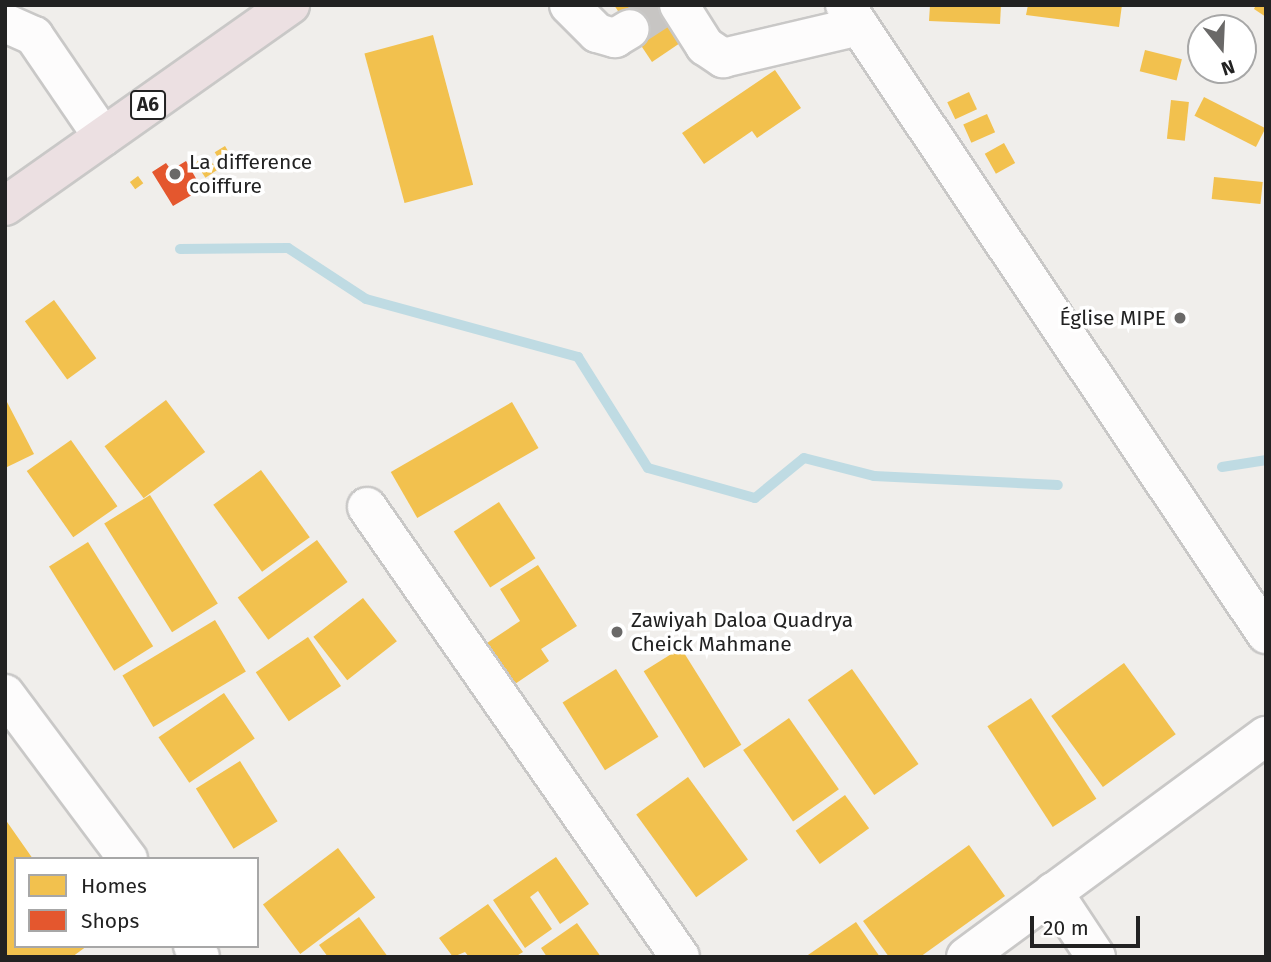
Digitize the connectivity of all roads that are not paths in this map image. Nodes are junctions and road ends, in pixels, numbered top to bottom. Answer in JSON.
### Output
{"nodes":[{"id":1,"x":290,"y":5,"type":"edge"},
{"id":2,"x":569,"y":5,"type":"edge"},
{"id":3,"x":670,"y":6,"type":"edge"},
{"id":4,"x":852,"y":15,"type":"edge"},
{"id":5,"x":5,"y":23,"type":"edge"},
{"id":6,"x":630,"y":29,"type":"tunnel mouth"},
{"id":7,"x":103,"y":137,"type":"junction"},
{"id":8,"x":5,"y":205,"type":"edge"},
{"id":9,"x":367,"y":507,"type":"dead end"},
{"id":10,"x":1266,"y":634,"type":"edge"},
{"id":11,"x":8,"y":702,"type":"edge"},
{"id":12,"x":1266,"y":736,"type":"edge"},
{"id":13,"x":126,"y":857,"type":"edge"},
{"id":14,"x":1053,"y":892,"type":"junction"},
{"id":15,"x":680,"y":957,"type":"edge"},
{"id":16,"x":966,"y":957,"type":"edge"},
{"id":17,"x":1097,"y":957,"type":"edge"}],
"edges":[{"from":1,"to":7,"type":"highway","number":"A6"},
{"from":2,"to":6,"type":"street"},
{"from":3,"to":4,"type":"street"},
{"from":4,"to":10,"type":"street"},
{"from":5,"to":7,"type":"street"},
{"from":7,"to":8,"type":"highway","number":"A6"},
{"from":9,"to":15,"type":"street"},
{"from":11,"to":13,"type":"street"},
{"from":12,"to":14,"type":"street"},
{"from":14,"to":16,"type":"street"},
{"from":14,"to":17,"type":"street"}]}
